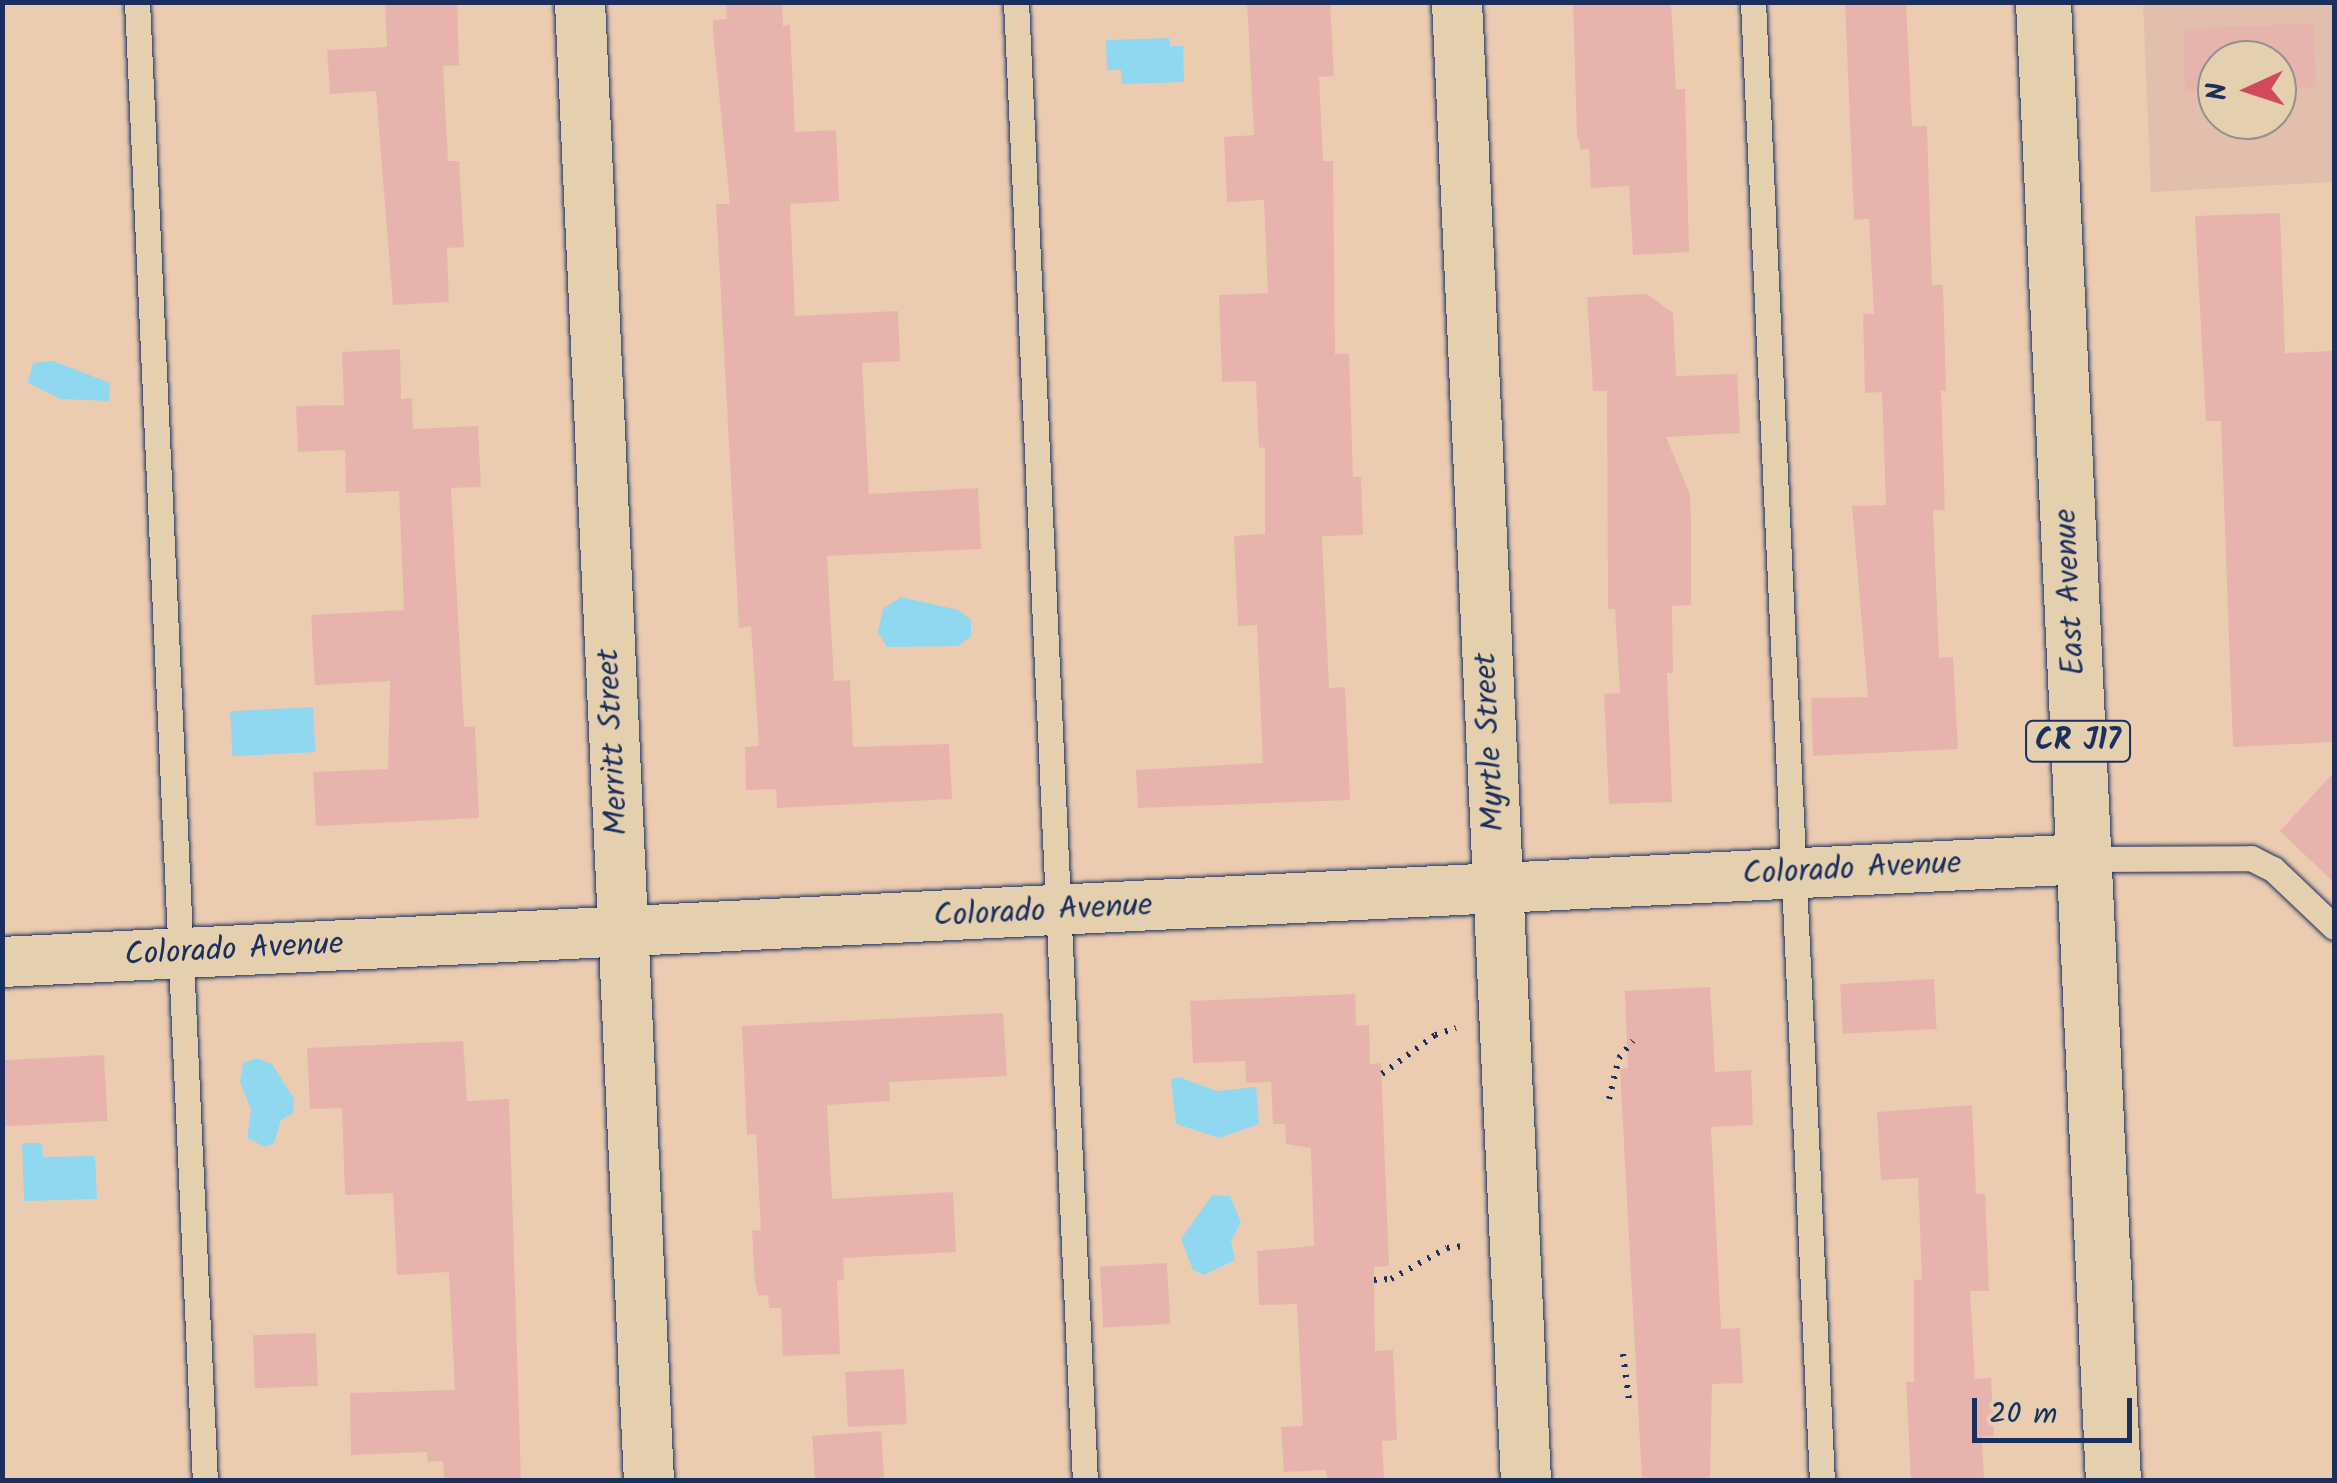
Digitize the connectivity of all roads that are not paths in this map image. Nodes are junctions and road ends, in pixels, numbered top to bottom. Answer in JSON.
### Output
{"nodes":[{"id":1,"x":138,"y":2,"type":"edge"},
{"id":2,"x":580,"y":2,"type":"edge"},
{"id":3,"x":1016,"y":2,"type":"edge"},
{"id":4,"x":1457,"y":2,"type":"edge"},
{"id":5,"x":1754,"y":2,"type":"edge"},
{"id":6,"x":2044,"y":2,"type":"edge"},
{"id":7,"x":2084,"y":859,"type":"junction"},
{"id":8,"x":1794,"y":873,"type":"junction"},
{"id":9,"x":1498,"y":888,"type":"junction"},
{"id":10,"x":1058,"y":912,"type":"junction"},
{"id":11,"x":2334,"y":927,"type":"edge"},
{"id":12,"x":624,"y":932,"type":"junction"},
{"id":13,"x":180,"y":954,"type":"junction"},
{"id":14,"x":2,"y":962,"type":"edge"},
{"id":15,"x":205,"y":1480,"type":"edge"},
{"id":16,"x":648,"y":1480,"type":"edge"},
{"id":17,"x":1085,"y":1480,"type":"edge"},
{"id":18,"x":1526,"y":1480,"type":"edge"},
{"id":19,"x":1822,"y":1480,"type":"edge"},
{"id":20,"x":2113,"y":1480,"type":"edge"}],
"edges":[{"from":1,"to":13,"type":"lane"},
{"from":2,"to":12,"type":"street","name":"Merritt Street"},
{"from":3,"to":10,"type":"lane"},
{"from":4,"to":9,"type":"street","name":"Myrtle Street"},
{"from":5,"to":8,"type":"lane"},
{"from":6,"to":7,"type":"main road","name":"East Avenue","number":"CR J17"},
{"from":7,"to":8,"type":"street","name":"Colorado Avenue"},
{"from":7,"to":11,"type":"lane"},
{"from":7,"to":20,"type":"main road","name":"East Avenue","number":"CR J17"},
{"from":8,"to":9,"type":"street","name":"Colorado Avenue"},
{"from":8,"to":19,"type":"lane"},
{"from":9,"to":10,"type":"street","name":"Colorado Avenue"},
{"from":9,"to":18,"type":"street","name":"Myrtle Street"},
{"from":10,"to":12,"type":"street","name":"Colorado Avenue"},
{"from":10,"to":17,"type":"lane"},
{"from":12,"to":13,"type":"street","name":"Colorado Avenue"},
{"from":12,"to":16,"type":"street","name":"Merritt Street"},
{"from":13,"to":14,"type":"street","name":"Colorado Avenue"},
{"from":13,"to":15,"type":"lane"}]}
